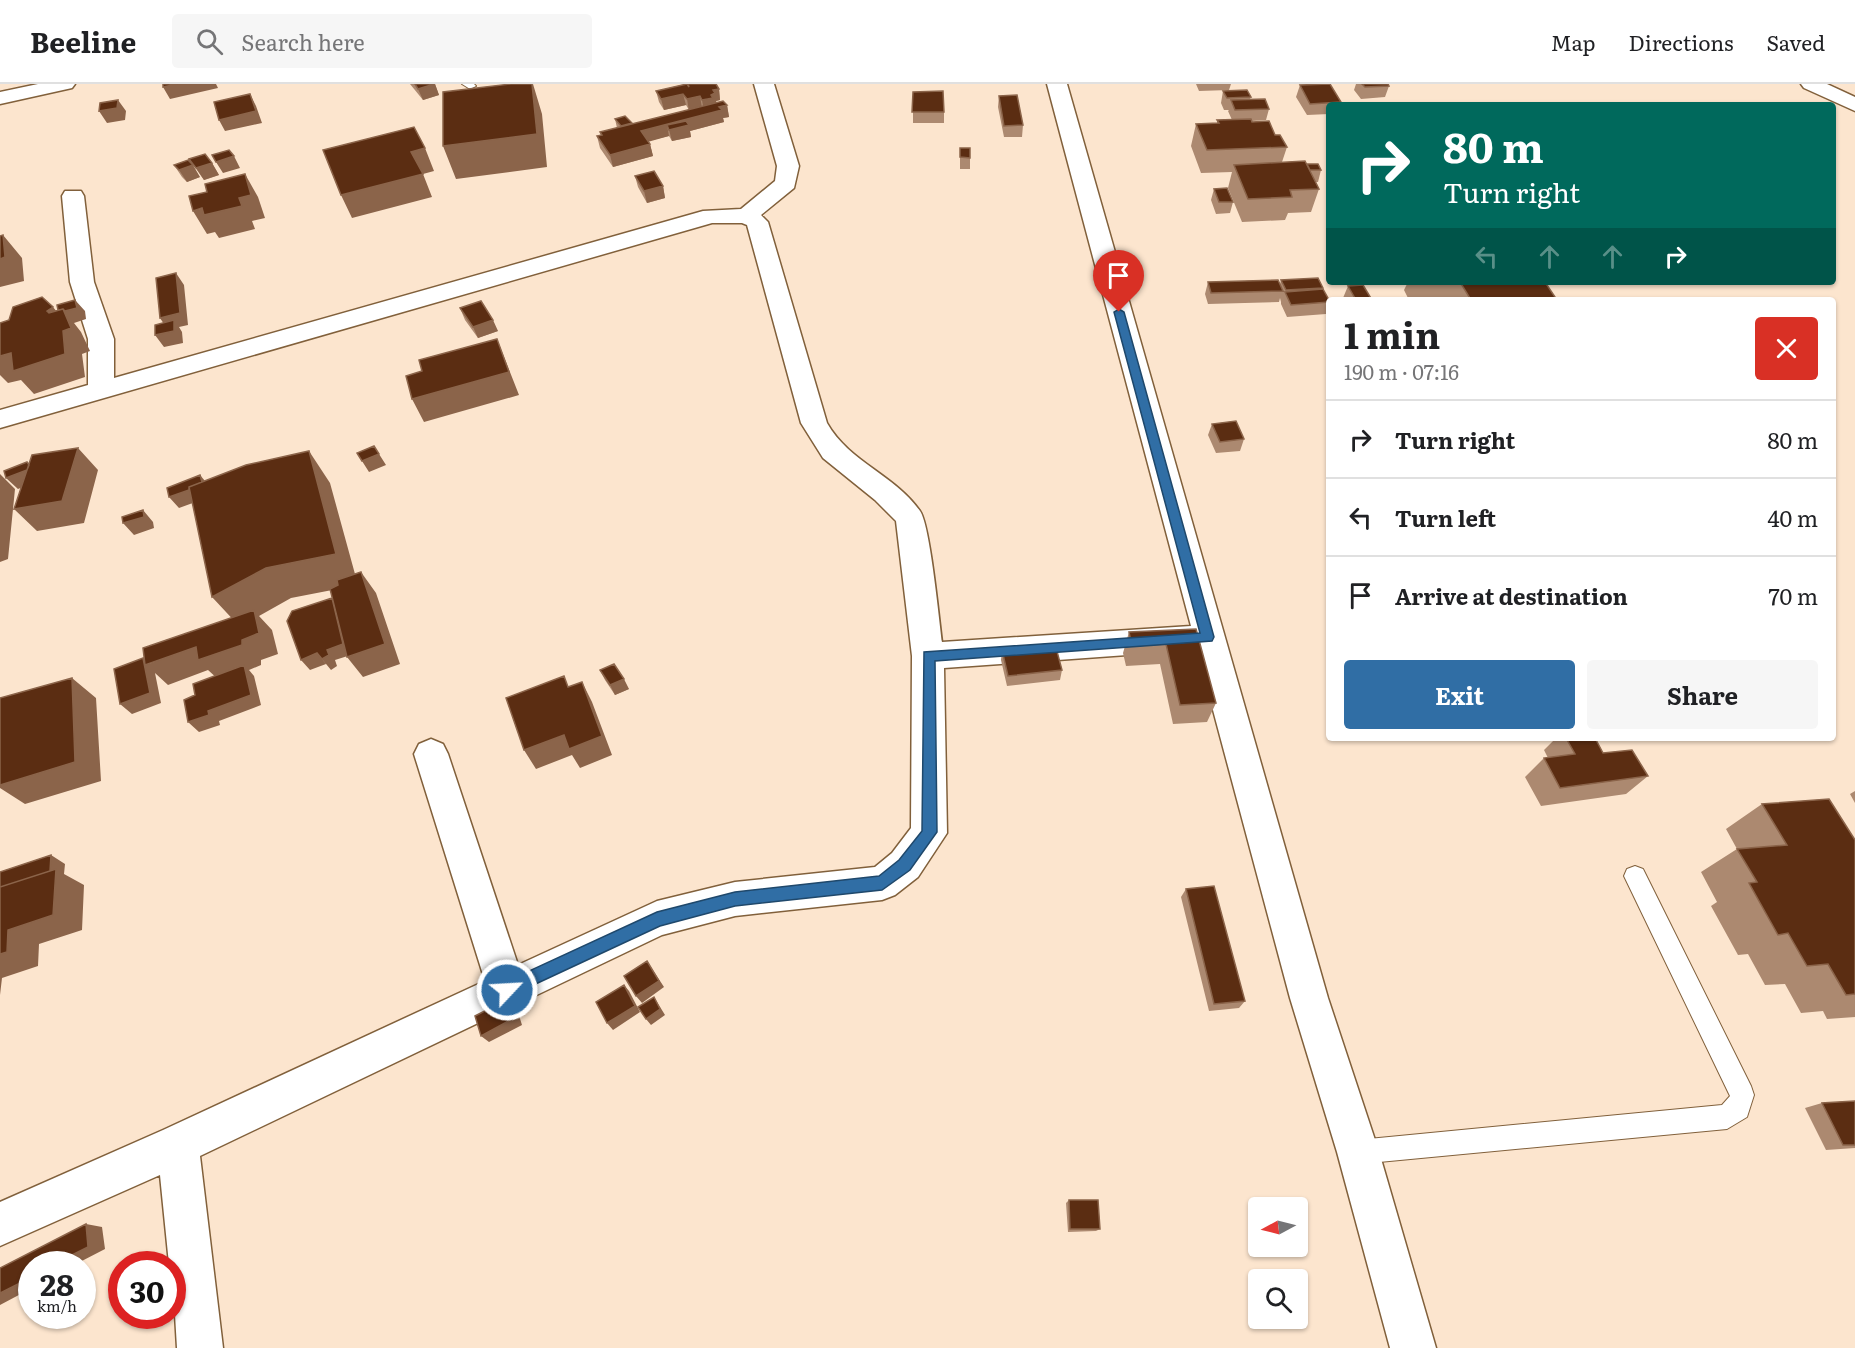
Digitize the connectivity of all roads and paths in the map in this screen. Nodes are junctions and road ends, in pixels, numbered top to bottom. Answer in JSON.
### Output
{"nodes":[{"id":1,"x":65,"y":84,"type":"edge"},
{"id":2,"x":764,"y":84,"type":"edge"},
{"id":3,"x":1057,"y":84,"type":"edge"},
{"id":4,"x":1811,"y":84,"type":"edge"},
{"id":5,"x":0,"y":98,"type":"edge"},
{"id":6,"x":1855,"y":105,"type":"edge"},
{"id":7,"x":73,"y":196,"type":"dead end"},
{"id":8,"x":747,"y":216,"type":"junction"},
{"id":9,"x":100,"y":391,"type":"junction"},
{"id":10,"x":0,"y":419,"type":"edge"},
{"id":11,"x":1208,"y":637,"type":"junction"},
{"id":12,"x":928,"y":656,"type":"junction"},
{"id":13,"x":432,"y":753,"type":"dead end"},
{"id":14,"x":1635,"y":876,"type":"dead end"},
{"id":15,"x":507,"y":990,"type":"junction"},
{"id":16,"x":178,"y":1145,"type":"junction"},
{"id":17,"x":1358,"y":1152,"type":"junction"},
{"id":18,"x":0,"y":1224,"type":"edge"},
{"id":19,"x":200,"y":1348,"type":"edge"},
{"id":20,"x":1413,"y":1348,"type":"edge"}],
"edges":[{"from":1,"to":5,"type":"street"},
{"from":2,"to":8,"type":"street"},
{"from":3,"to":11,"type":"street"},
{"from":4,"to":6,"type":"street"},
{"from":7,"to":9,"type":"street"},
{"from":8,"to":9,"type":"street"},
{"from":8,"to":12,"type":"street"},
{"from":9,"to":10,"type":"street"},
{"from":11,"to":12,"type":"street"},
{"from":11,"to":17,"type":"street"},
{"from":12,"to":15,"type":"street"},
{"from":13,"to":15,"type":"street"},
{"from":14,"to":17,"type":"lane"},
{"from":15,"to":16,"type":"street"},
{"from":16,"to":18,"type":"street"},
{"from":16,"to":19,"type":"street"},
{"from":17,"to":20,"type":"street"}]}
